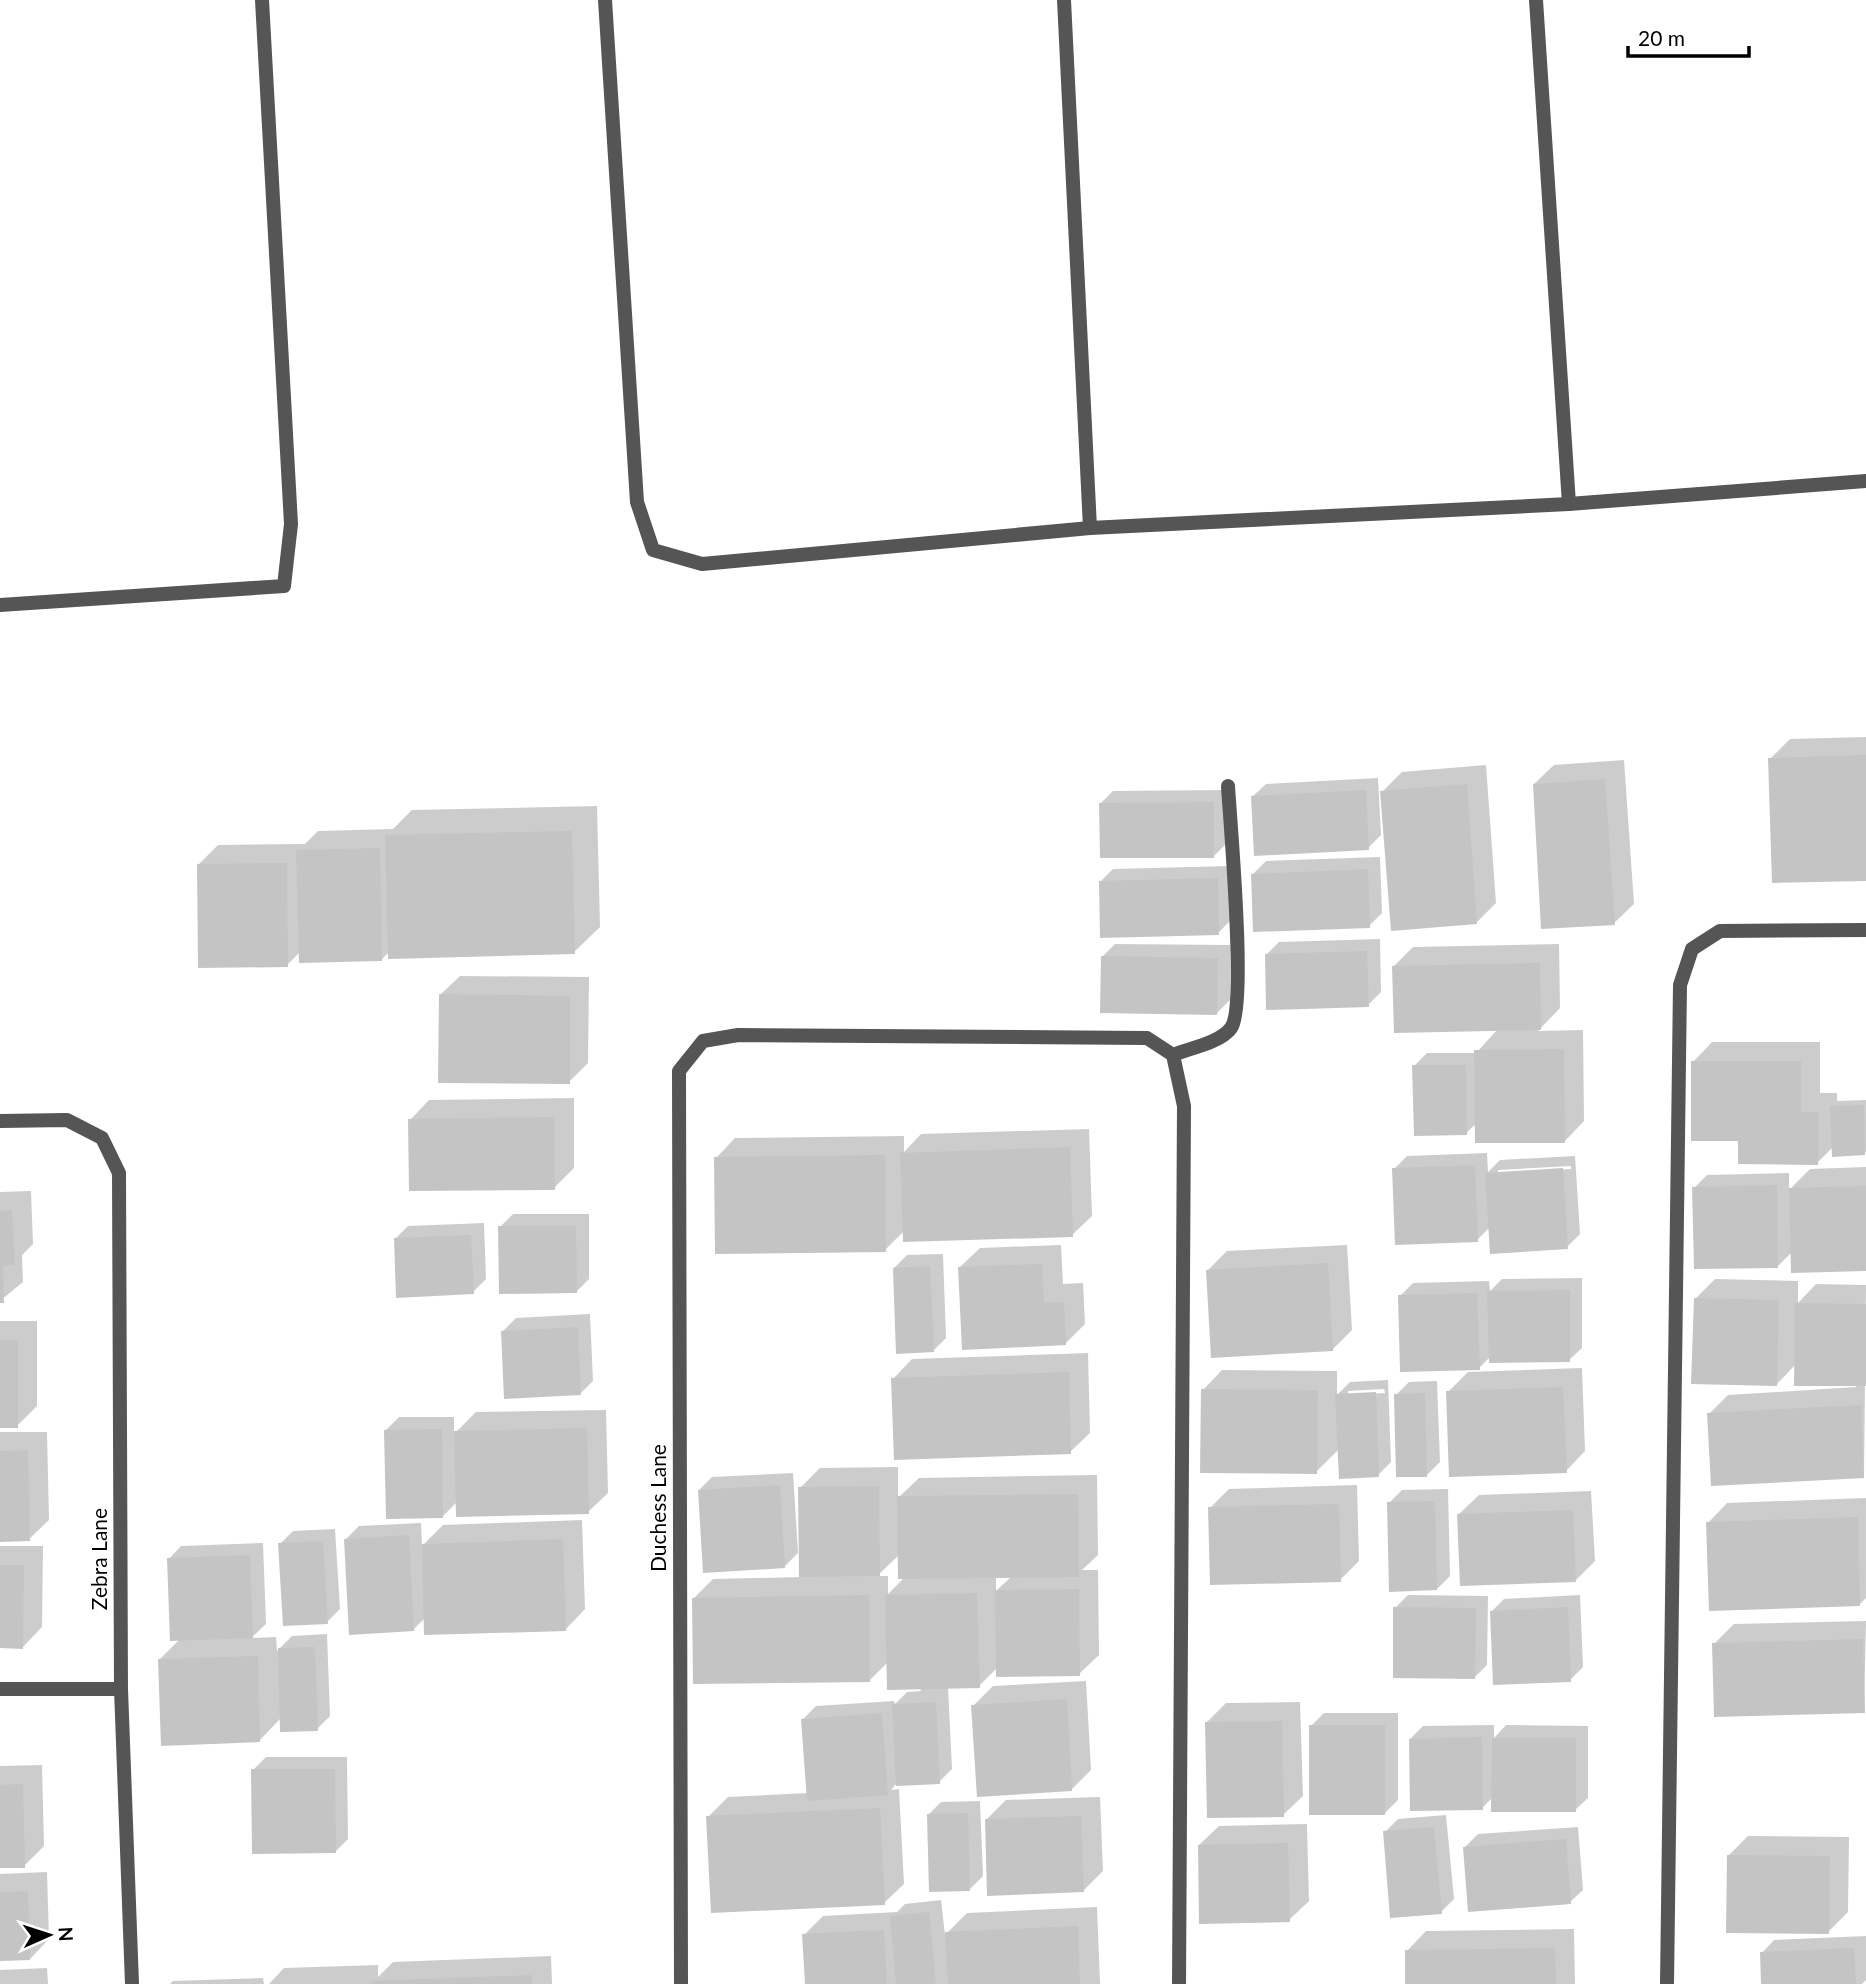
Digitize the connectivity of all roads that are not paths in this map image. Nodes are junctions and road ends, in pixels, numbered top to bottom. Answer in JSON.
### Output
{"nodes":[{"id":1,"x":262,"y":0,"type":"edge"},
{"id":2,"x":605,"y":0,"type":"edge"},
{"id":3,"x":1064,"y":0,"type":"edge"},
{"id":4,"x":1536,"y":0,"type":"edge"},
{"id":5,"x":1866,"y":481,"type":"edge"},
{"id":6,"x":1569,"y":503,"type":"junction"},
{"id":7,"x":1090,"y":528,"type":"junction"},
{"id":8,"x":0,"y":605,"type":"edge"},
{"id":9,"x":1228,"y":786,"type":"dead end"},
{"id":10,"x":1866,"y":930,"type":"edge"},
{"id":11,"x":1173,"y":1055,"type":"junction"},
{"id":12,"x":0,"y":1121,"type":"edge"},
{"id":13,"x":0,"y":1689,"type":"edge"},
{"id":14,"x":121,"y":1689,"type":"junction"},
{"id":15,"x":132,"y":1984,"type":"edge"},
{"id":16,"x":681,"y":1984,"type":"edge"},
{"id":17,"x":1179,"y":1984,"type":"edge"},
{"id":18,"x":1667,"y":1984,"type":"edge"}],
"edges":[{"from":1,"to":8,"type":"street"},
{"from":2,"to":7,"type":"street"},
{"from":3,"to":7,"type":"street"},
{"from":4,"to":6,"type":"street"},
{"from":5,"to":6,"type":"street"},
{"from":6,"to":7,"type":"street"},
{"from":9,"to":11,"type":"street"},
{"from":10,"to":18,"type":"street"},
{"from":11,"to":16,"type":"street","name":"Duchess Lane"},
{"from":11,"to":17,"type":"street"},
{"from":12,"to":14,"type":"street","name":"Zebra Lane"},
{"from":13,"to":14,"type":"street"},
{"from":14,"to":15,"type":"street","name":"Zebra Lane"}]}
